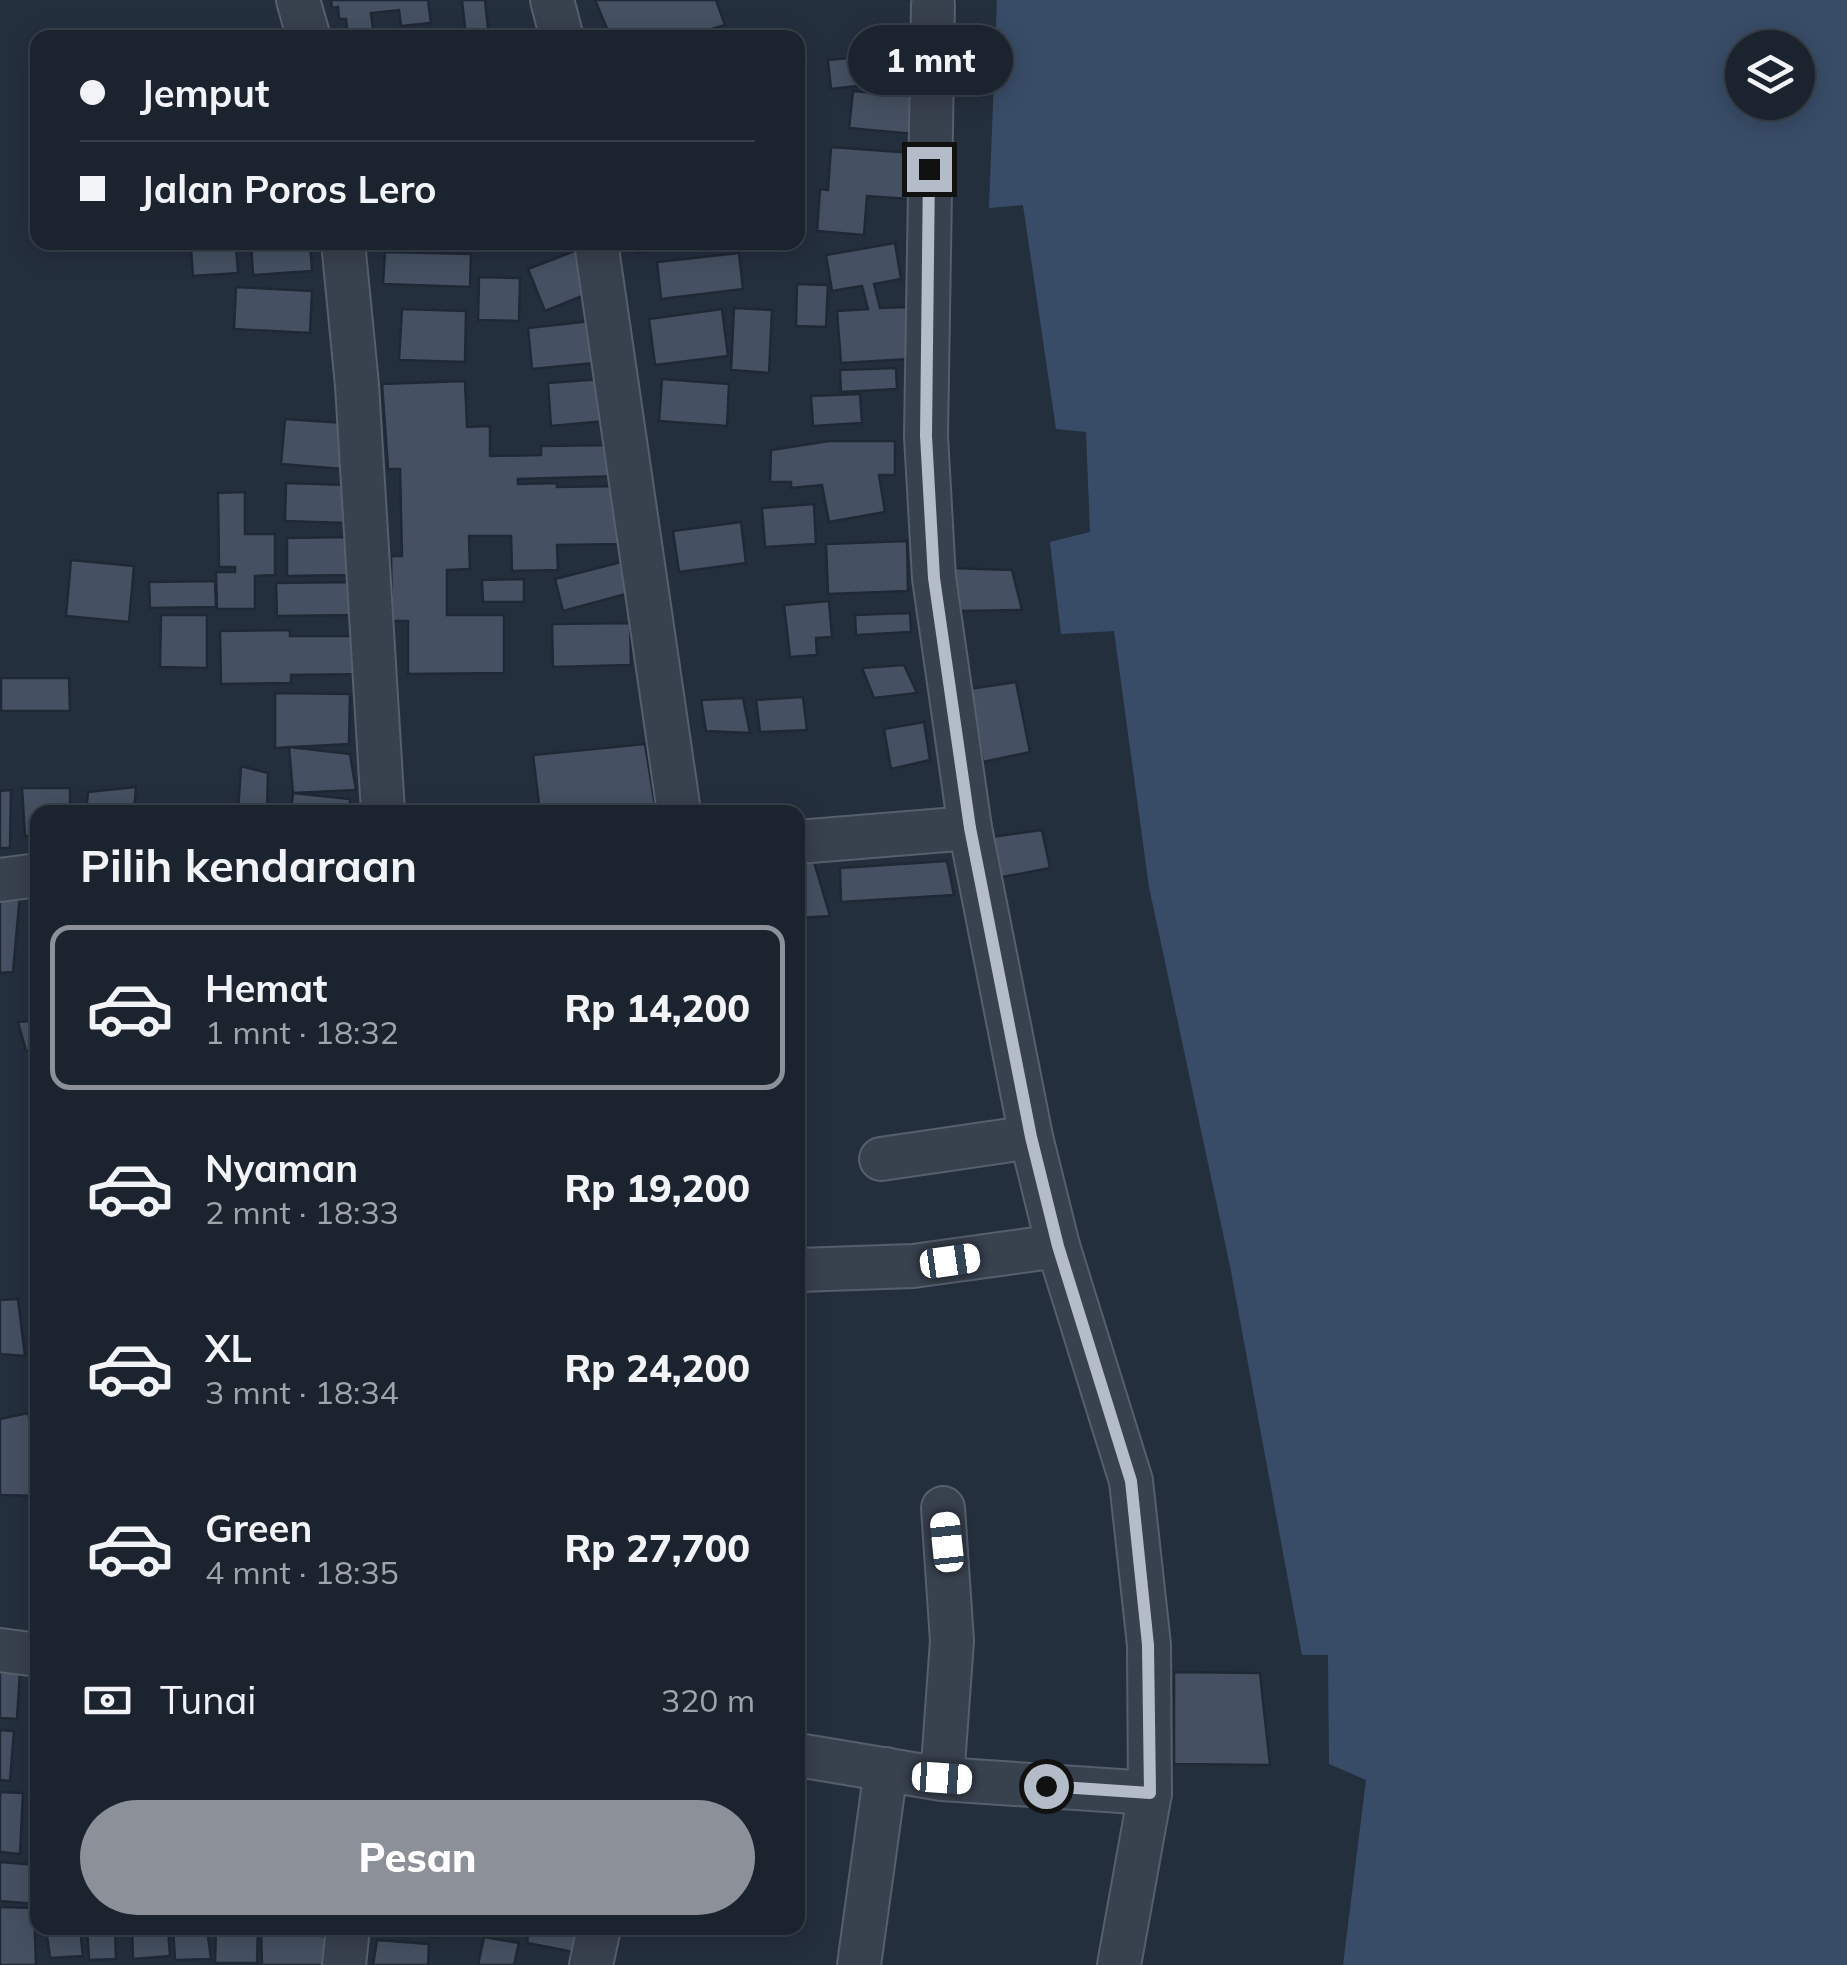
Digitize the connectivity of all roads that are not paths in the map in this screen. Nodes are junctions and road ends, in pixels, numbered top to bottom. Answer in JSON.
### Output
{"nodes":[{"id":1,"x":298,"y":0,"type":"edge"},
{"id":2,"x":552,"y":0,"type":"edge"},
{"id":3,"x":933,"y":5,"type":"dead end"},
{"id":4,"x":307,"y":30,"type":"edge"},
{"id":5,"x":560,"y":30,"type":"edge"},
{"id":6,"x":344,"y":250,"type":"edge"},
{"id":7,"x":597,"y":250,"type":"edge"},
{"id":8,"x":383,"y":805,"type":"edge"},
{"id":9,"x":679,"y":805,"type":"edge"},
{"id":10,"x":970,"y":828,"type":"junction"},
{"id":11,"x":805,"y":841,"type":"edge"},
{"id":12,"x":30,"y":876,"type":"edge"},
{"id":13,"x":0,"y":880,"type":"edge"},
{"id":14,"x":1031,"y":1137,"type":"junction"},
{"id":15,"x":881,"y":1159,"type":"dead end"},
{"id":16,"x":1058,"y":1246,"type":"junction"},
{"id":17,"x":805,"y":1270,"type":"edge"},
{"id":18,"x":943,"y":1508,"type":"dead end"},
{"id":19,"x":0,"y":1650,"type":"edge"},
{"id":20,"x":30,"y":1654,"type":"edge"},
{"id":21,"x":805,"y":1757,"type":"edge"},
{"id":22,"x":886,"y":1769,"type":"junction"},
{"id":23,"x":942,"y":1778,"type":"junction"},
{"id":24,"x":1150,"y":1793,"type":"junction"},
{"id":25,"x":347,"y":1935,"type":"edge"},
{"id":26,"x":598,"y":1935,"type":"edge"},
{"id":27,"x":344,"y":1965,"type":"edge"},
{"id":28,"x":592,"y":1965,"type":"edge"},
{"id":29,"x":859,"y":1965,"type":"edge"},
{"id":30,"x":1118,"y":1965,"type":"edge"}],
"edges":[{"from":1,"to":4,"type":"street"},
{"from":2,"to":5,"type":"street"},
{"from":3,"to":10,"type":"street"},
{"from":6,"to":8,"type":"street"},
{"from":7,"to":9,"type":"street"},
{"from":10,"to":11,"type":"street"},
{"from":10,"to":14,"type":"street"},
{"from":12,"to":13,"type":"street"},
{"from":14,"to":15,"type":"street"},
{"from":14,"to":16,"type":"street"},
{"from":16,"to":17,"type":"street"},
{"from":16,"to":24,"type":"street"},
{"from":18,"to":23,"type":"street"},
{"from":19,"to":20,"type":"street"},
{"from":21,"to":22,"type":"street"},
{"from":22,"to":23,"type":"street"},
{"from":22,"to":29,"type":"street"},
{"from":23,"to":24,"type":"street"},
{"from":24,"to":30,"type":"street"},
{"from":25,"to":27,"type":"street"},
{"from":26,"to":28,"type":"street"}]}
